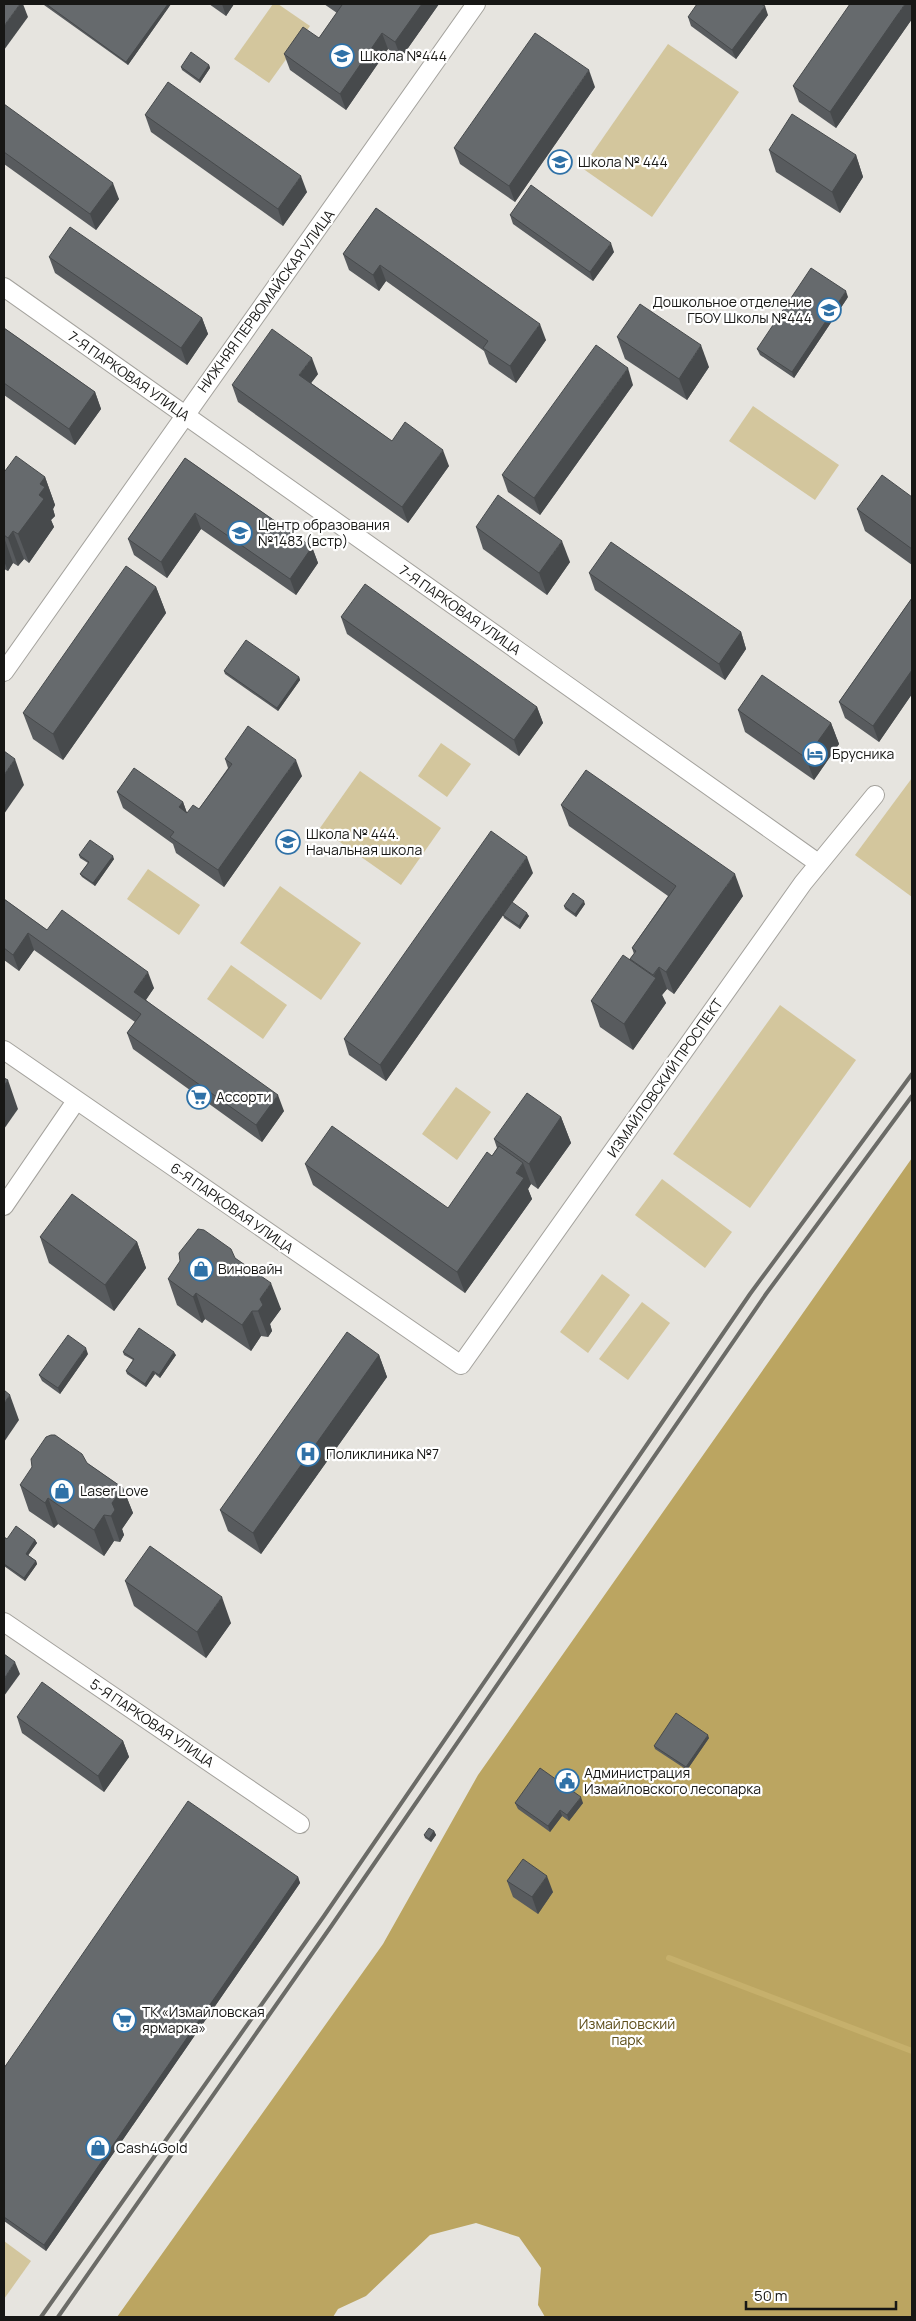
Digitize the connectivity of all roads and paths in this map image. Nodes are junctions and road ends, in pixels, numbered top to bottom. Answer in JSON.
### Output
{"nodes":[{"id":1,"x":476,"y":4,"type":"edge"},
{"id":2,"x":4,"y":287,"type":"edge"},
{"id":3,"x":184,"y":415,"type":"junction"},
{"id":4,"x":4,"y":672,"type":"edge"},
{"id":5,"x":876,"y":795,"type":"dead end"},
{"id":6,"x":818,"y":863,"type":"junction"},
{"id":7,"x":4,"y":1050,"type":"edge"},
{"id":8,"x":76,"y":1101,"type":"junction"},
{"id":9,"x":4,"y":1206,"type":"edge"},
{"id":10,"x":460,"y":1365,"type":"joint"},
{"id":11,"x":4,"y":1622,"type":"edge"},
{"id":12,"x":300,"y":1824,"type":"dead end"}],
"edges":[{"from":1,"to":3,"type":"street","name":"НИЖНЯЯ ПЕРВОМАЙСКАЯ УЛИЦА"},
{"from":2,"to":3,"type":"street","name":"7-Я ПАРКОВАЯ УЛИЦА"},
{"from":3,"to":4,"type":"street","name":"НИЖНЯЯ ПЕРВОМАЙСКАЯ УЛИЦА"},
{"from":3,"to":6,"type":"street","name":"7-Я ПАРКОВАЯ УЛИЦА"},
{"from":5,"to":6,"type":"street","name":"ИЗМАЙЛОВСКИЙ ПРОСПЕКТ"},
{"from":6,"to":10,"type":"street","name":"ИЗМАЙЛОВСКИЙ ПРОСПЕКТ"},
{"from":7,"to":8,"type":"street","name":"6-Я ПАРКОВАЯ УЛИЦА"},
{"from":8,"to":9,"type":"street"},
{"from":8,"to":10,"type":"street","name":"6-Я ПАРКОВАЯ УЛИЦА"},
{"from":11,"to":12,"type":"street","name":"5-Я ПАРКОВАЯ УЛИЦА"}]}
